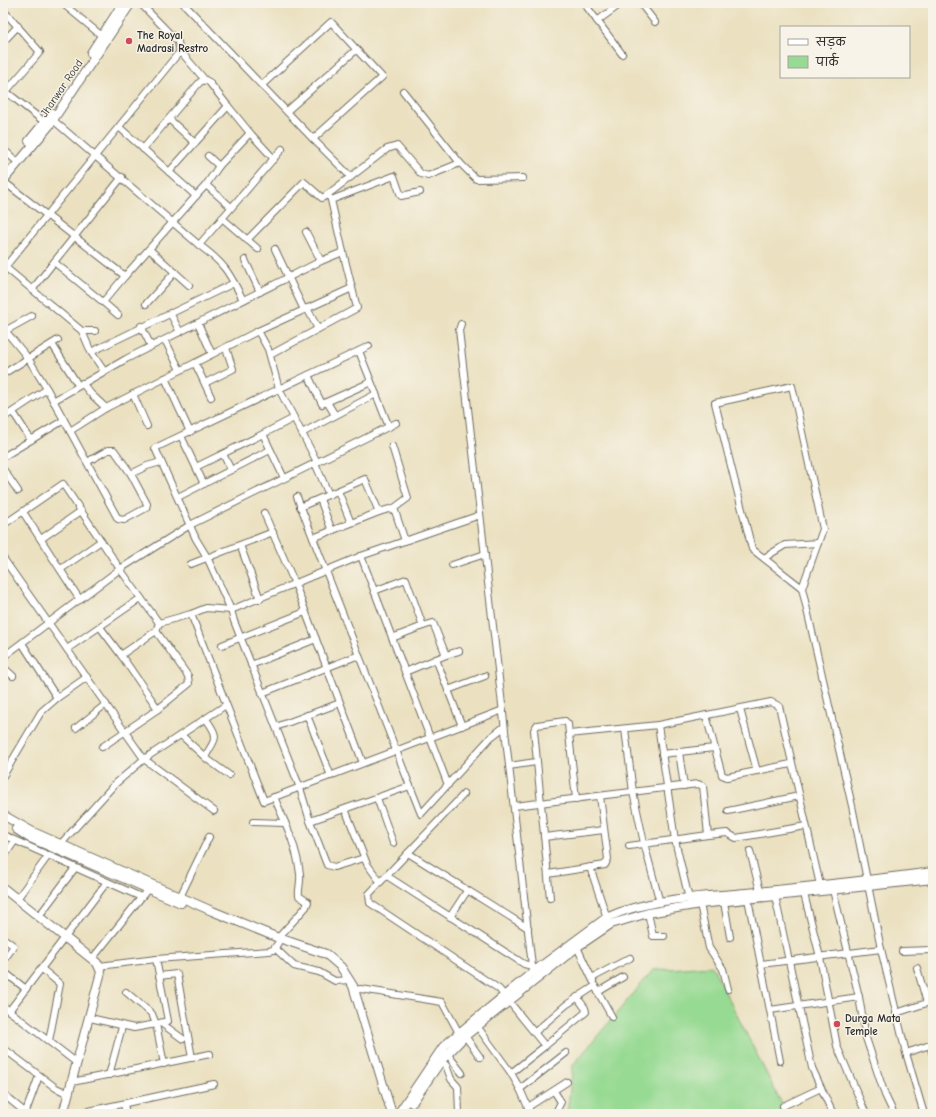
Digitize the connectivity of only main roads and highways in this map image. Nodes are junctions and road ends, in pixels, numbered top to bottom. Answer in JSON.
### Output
{"nodes":[{"id":1,"x":123,"y":3,"type":"edge"},
{"id":2,"x":131,"y":3,"type":"edge"},
{"id":3,"x":49,"y":123,"type":"junction"},
{"id":4,"x":3,"y":173,"type":"edge"},
{"id":5,"x":3,"y":181,"type":"edge"},
{"id":6,"x":3,"y":815,"type":"edge"},
{"id":7,"x":3,"y":821,"type":"edge"},
{"id":8,"x":58,"y":846,"type":"junction"},
{"id":9,"x":933,"y":872,"type":"edge"},
{"id":10,"x":933,"y":879,"type":"edge"},
{"id":11,"x":868,"y":884,"type":"junction"},
{"id":12,"x":4,"y":892,"type":"edge"},
{"id":13,"x":608,"y":921,"type":"junction"},
{"id":14,"x":277,"y":943,"type":"junction"},
{"id":15,"x":534,"y":972,"type":"junction"},
{"id":16,"x":507,"y":997,"type":"junction"},
{"id":17,"x":462,"y":1034,"type":"junction"},
{"id":18,"x":445,"y":1051,"type":"junction"},
{"id":19,"x":63,"y":1114,"type":"edge"},
{"id":20,"x":392,"y":1114,"type":"edge"},
{"id":21,"x":398,"y":1114,"type":"edge"},
{"id":22,"x":405,"y":1114,"type":"edge"}],
"edges":[{"from":1,"to":3,"type":"main road","name":"Jhanwar Road"},
{"from":2,"to":3,"type":"main road","name":"Jhanwar Road"},
{"from":3,"to":4,"type":"main road","name":"Jhanwar Road"},
{"from":3,"to":5,"type":"main road","name":"Jhanwar Road"},
{"from":6,"to":8,"type":"main road"},
{"from":7,"to":8,"type":"main road"},
{"from":8,"to":14,"type":"main road"},
{"from":8,"to":14,"type":"main road"},
{"from":9,"to":11,"type":"main road"},
{"from":10,"to":11,"type":"main road"},
{"from":11,"to":13,"type":"main road"},
{"from":11,"to":13,"type":"main road"},
{"from":12,"to":19,"type":"main road"},
{"from":13,"to":15,"type":"main road"},
{"from":13,"to":15,"type":"main road"},
{"from":14,"to":20,"type":"main road"},
{"from":15,"to":16,"type":"main road"},
{"from":16,"to":17,"type":"main road"},
{"from":16,"to":17,"type":"main road"},
{"from":17,"to":18,"type":"main road"},
{"from":18,"to":21,"type":"main road"},
{"from":18,"to":22,"type":"main road"}]}
